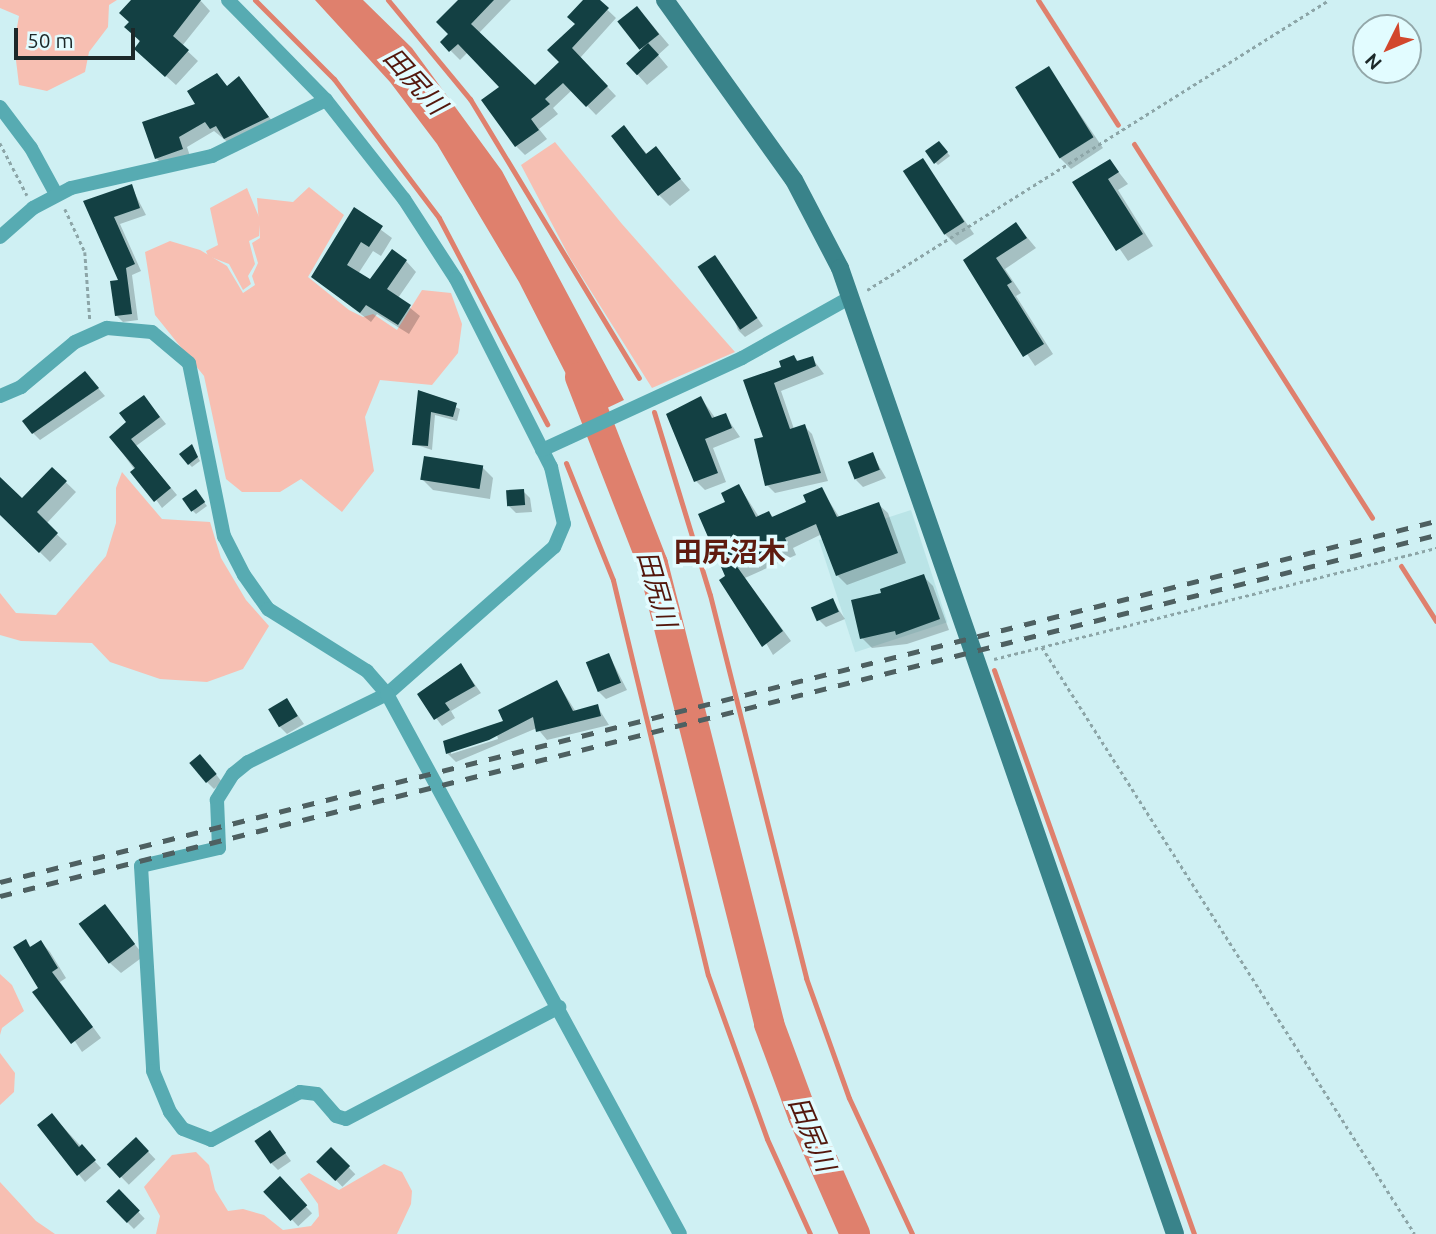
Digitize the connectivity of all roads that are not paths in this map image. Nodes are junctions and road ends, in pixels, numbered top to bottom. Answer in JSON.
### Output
{"nodes":[{"id":1,"x":228,"y":0,"type":"edge"},
{"id":2,"x":664,"y":0,"type":"edge"},
{"id":3,"x":326,"y":100,"type":"junction"},
{"id":4,"x":0,"y":107,"type":"edge"},
{"id":5,"x":56,"y":194,"type":"junction"},
{"id":6,"x":0,"y":237,"type":"edge"},
{"id":7,"x":849,"y":298,"type":"junction"},
{"id":8,"x":0,"y":396,"type":"edge"},
{"id":9,"x":542,"y":450,"type":"junction"},
{"id":10,"x":387,"y":694,"type":"junction"},
{"id":11,"x":559,"y":1007,"type":"junction"},
{"id":12,"x":680,"y":1234,"type":"edge"},
{"id":13,"x":1175,"y":1234,"type":"edge"}],
"edges":[{"from":1,"to":3,"type":"street"},
{"from":2,"to":7,"type":"street"},
{"from":3,"to":5,"type":"street"},
{"from":3,"to":9,"type":"street"},
{"from":4,"to":5,"type":"street"},
{"from":5,"to":6,"type":"street"},
{"from":7,"to":9,"type":"street"},
{"from":7,"to":13,"type":"street"},
{"from":8,"to":10,"type":"street"},
{"from":9,"to":10,"type":"street"},
{"from":10,"to":11,"type":"street"},
{"from":10,"to":11,"type":"street"},
{"from":11,"to":12,"type":"street"}]}
